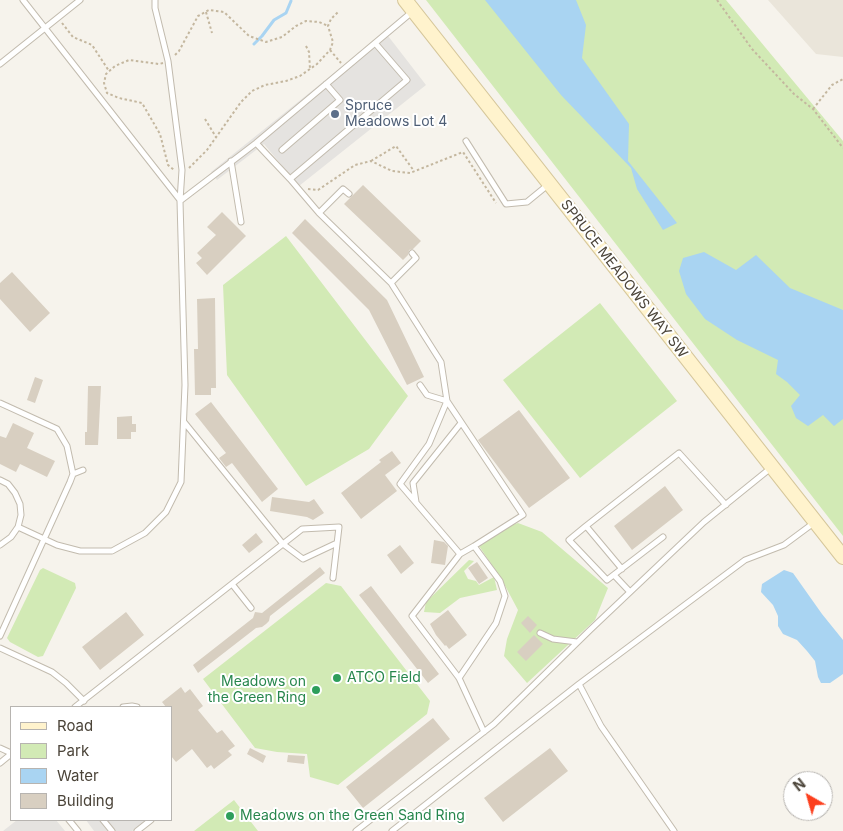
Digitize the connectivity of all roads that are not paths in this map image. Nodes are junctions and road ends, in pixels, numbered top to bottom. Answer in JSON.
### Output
{"nodes":[{"id":1,"x":23,"y":0,"type":"edge"},
{"id":2,"x":80,"y":0,"type":"edge"},
{"id":3,"x":155,"y":0,"type":"edge"},
{"id":4,"x":410,"y":5,"type":"edge"},
{"id":5,"x":44,"y":29,"type":"junction"},
{"id":6,"x":375,"y":43,"type":"junction"},
{"id":7,"x":0,"y":64,"type":"edge"},
{"id":8,"x":326,"y":84,"type":"junction"},
{"id":9,"x":466,"y":141,"type":"dead end"},
{"id":10,"x":256,"y":143,"type":"junction"},
{"id":11,"x":282,"y":150,"type":"dead end"},
{"id":12,"x":231,"y":160,"type":"junction"},
{"id":13,"x":290,"y":179,"type":"junction"},
{"id":14,"x":549,"y":184,"type":"junction"},
{"id":15,"x":350,"y":194,"type":"dead end"},
{"id":16,"x":180,"y":201,"type":"junction"},
{"id":17,"x":319,"y":213,"type":"junction"},
{"id":18,"x":241,"y":222,"type":"dead end"},
{"id":19,"x":412,"y":253,"type":"dead end"},
{"id":20,"x":391,"y":283,"type":"junction"},
{"id":21,"x":420,"y":385,"type":"dead end"},
{"id":22,"x":447,"y":401,"type":"junction"},
{"id":23,"x":0,"y":403,"type":"edge"},
{"id":24,"x":183,"y":422,"type":"junction"},
{"id":25,"x":461,"y":423,"type":"junction"},
{"id":26,"x":772,"y":467,"type":"junction"},
{"id":27,"x":83,"y":470,"type":"dead end"},
{"id":28,"x":73,"y":474,"type":"junction"},
{"id":29,"x":0,"y":480,"type":"edge"},
{"id":30,"x":416,"y":503,"type":"junction"},
{"id":31,"x":726,"y":505,"type":"junction"},
{"id":32,"x":816,"y":522,"type":"junction"},
{"id":33,"x":18,"y":526,"type":"junction"},
{"id":34,"x":586,"y":526,"type":"junction"},
{"id":35,"x":663,"y":537,"type":"dead end"},
{"id":36,"x":44,"y":539,"type":"junction"},
{"id":37,"x":337,"y":543,"type":"junction"},
{"id":38,"x":283,"y":544,"type":"junction"},
{"id":39,"x":0,"y":545,"type":"edge"},
{"id":40,"x":474,"y":546,"type":"junction"},
{"id":41,"x":460,"y":554,"type":"junction"},
{"id":42,"x":843,"y":557,"type":"edge"},
{"id":43,"x":622,"y":568,"type":"junction"},
{"id":44,"x":614,"y":575,"type":"junction"},
{"id":45,"x":333,"y":578,"type":"dead end"},
{"id":46,"x":232,"y":584,"type":"junction"},
{"id":47,"x":630,"y":592,"type":"junction"},
{"id":48,"x":251,"y":608,"type":"dead end"},
{"id":49,"x":1,"y":633,"type":"edge"},
{"id":50,"x":540,"y":633,"type":"dead end"},
{"id":51,"x":577,"y":642,"type":"junction"},
{"id":52,"x":0,"y":648,"type":"edge"},
{"id":53,"x":459,"y":678,"type":"junction"},
{"id":54,"x":579,"y":684,"type":"junction"},
{"id":55,"x":84,"y":701,"type":"junction"},
{"id":56,"x":76,"y":706,"type":"edge"},
{"id":57,"x":484,"y":732,"type":"junction"},
{"id":58,"x":70,"y":821,"type":"edge"},
{"id":59,"x":104,"y":821,"type":"edge"},
{"id":60,"x":142,"y":821,"type":"edge"},
{"id":61,"x":150,"y":821,"type":"edge"},
{"id":62,"x":145,"y":825,"type":"junction"},
{"id":63,"x":78,"y":831,"type":"edge"},
{"id":64,"x":112,"y":831,"type":"edge"},
{"id":65,"x":137,"y":831,"type":"edge"},
{"id":66,"x":356,"y":831,"type":"edge"},
{"id":67,"x":392,"y":831,"type":"edge"},
{"id":68,"x":674,"y":831,"type":"edge"}],
"edges":[{"from":1,"to":5,"type":"lane"},
{"from":2,"to":5,"type":"lane"},
{"from":3,"to":16,"type":"lane"},
{"from":4,"to":6,"type":"lane"},
{"from":4,"to":14,"type":"main road","name":"SPRUCE MEADOWS WAY SW"},
{"from":5,"to":7,"type":"lane"},
{"from":5,"to":16,"type":"lane"},
{"from":6,"to":8,"type":"lane"},
{"from":6,"to":13,"type":"lane"},
{"from":8,"to":10,"type":"lane"},
{"from":8,"to":11,"type":"lane"},
{"from":9,"to":14,"type":"lane"},
{"from":10,"to":12,"type":"lane"},
{"from":10,"to":13,"type":"lane"},
{"from":12,"to":16,"type":"lane"},
{"from":12,"to":18,"type":"lane"},
{"from":13,"to":17,"type":"lane"},
{"from":14,"to":26,"type":"main road","name":"SPRUCE MEADOWS WAY SW"},
{"from":15,"to":17,"type":"lane"},
{"from":16,"to":24,"type":"lane"},
{"from":17,"to":20,"type":"lane"},
{"from":19,"to":20,"type":"lane"},
{"from":20,"to":22,"type":"lane"},
{"from":21,"to":22,"type":"lane"},
{"from":22,"to":25,"type":"lane"},
{"from":22,"to":30,"type":"lane"},
{"from":23,"to":28,"type":"lane"},
{"from":24,"to":36,"type":"lane"},
{"from":24,"to":38,"type":"lane"},
{"from":25,"to":30,"type":"lane"},
{"from":25,"to":40,"type":"lane"},
{"from":26,"to":31,"type":"lane"},
{"from":26,"to":32,"type":"main road","name":"SPRUCE MEADOWS WAY SW"},
{"from":27,"to":28,"type":"lane"},
{"from":28,"to":36,"type":"lane"},
{"from":29,"to":33,"type":"lane"},
{"from":30,"to":41,"type":"lane"},
{"from":31,"to":34,"type":"lane"},
{"from":31,"to":47,"type":"lane"},
{"from":32,"to":42,"type":"main road","name":"SPRUCE MEADOWS WAY SW"},
{"from":32,"to":54,"type":"lane"},
{"from":33,"to":36,"type":"lane"},
{"from":33,"to":39,"type":"lane"},
{"from":34,"to":43,"type":"lane"},
{"from":34,"to":44,"type":"lane"},
{"from":35,"to":43,"type":"lane"},
{"from":36,"to":49,"type":"lane"},
{"from":37,"to":38,"type":"lane"},
{"from":37,"to":38,"type":"lane"},
{"from":37,"to":45,"type":"lane"},
{"from":38,"to":46,"type":"lane"},
{"from":40,"to":41,"type":"lane"},
{"from":40,"to":53,"type":"lane"},
{"from":41,"to":53,"type":"lane"},
{"from":43,"to":44,"type":"lane"},
{"from":44,"to":47,"type":"lane"},
{"from":46,"to":48,"type":"lane"},
{"from":46,"to":55,"type":"lane"},
{"from":47,"to":51,"type":"lane"},
{"from":50,"to":51,"type":"lane"},
{"from":51,"to":57,"type":"lane"},
{"from":52,"to":55,"type":"lane"},
{"from":53,"to":57,"type":"lane"},
{"from":54,"to":67,"type":"lane"},
{"from":54,"to":68,"type":"lane"},
{"from":55,"to":56,"type":"lane"},
{"from":57,"to":66,"type":"lane"},
{"from":58,"to":63,"type":"lane"},
{"from":59,"to":64,"type":"lane"},
{"from":60,"to":62,"type":"lane"},
{"from":61,"to":62,"type":"lane"},
{"from":62,"to":65,"type":"lane"}]}
